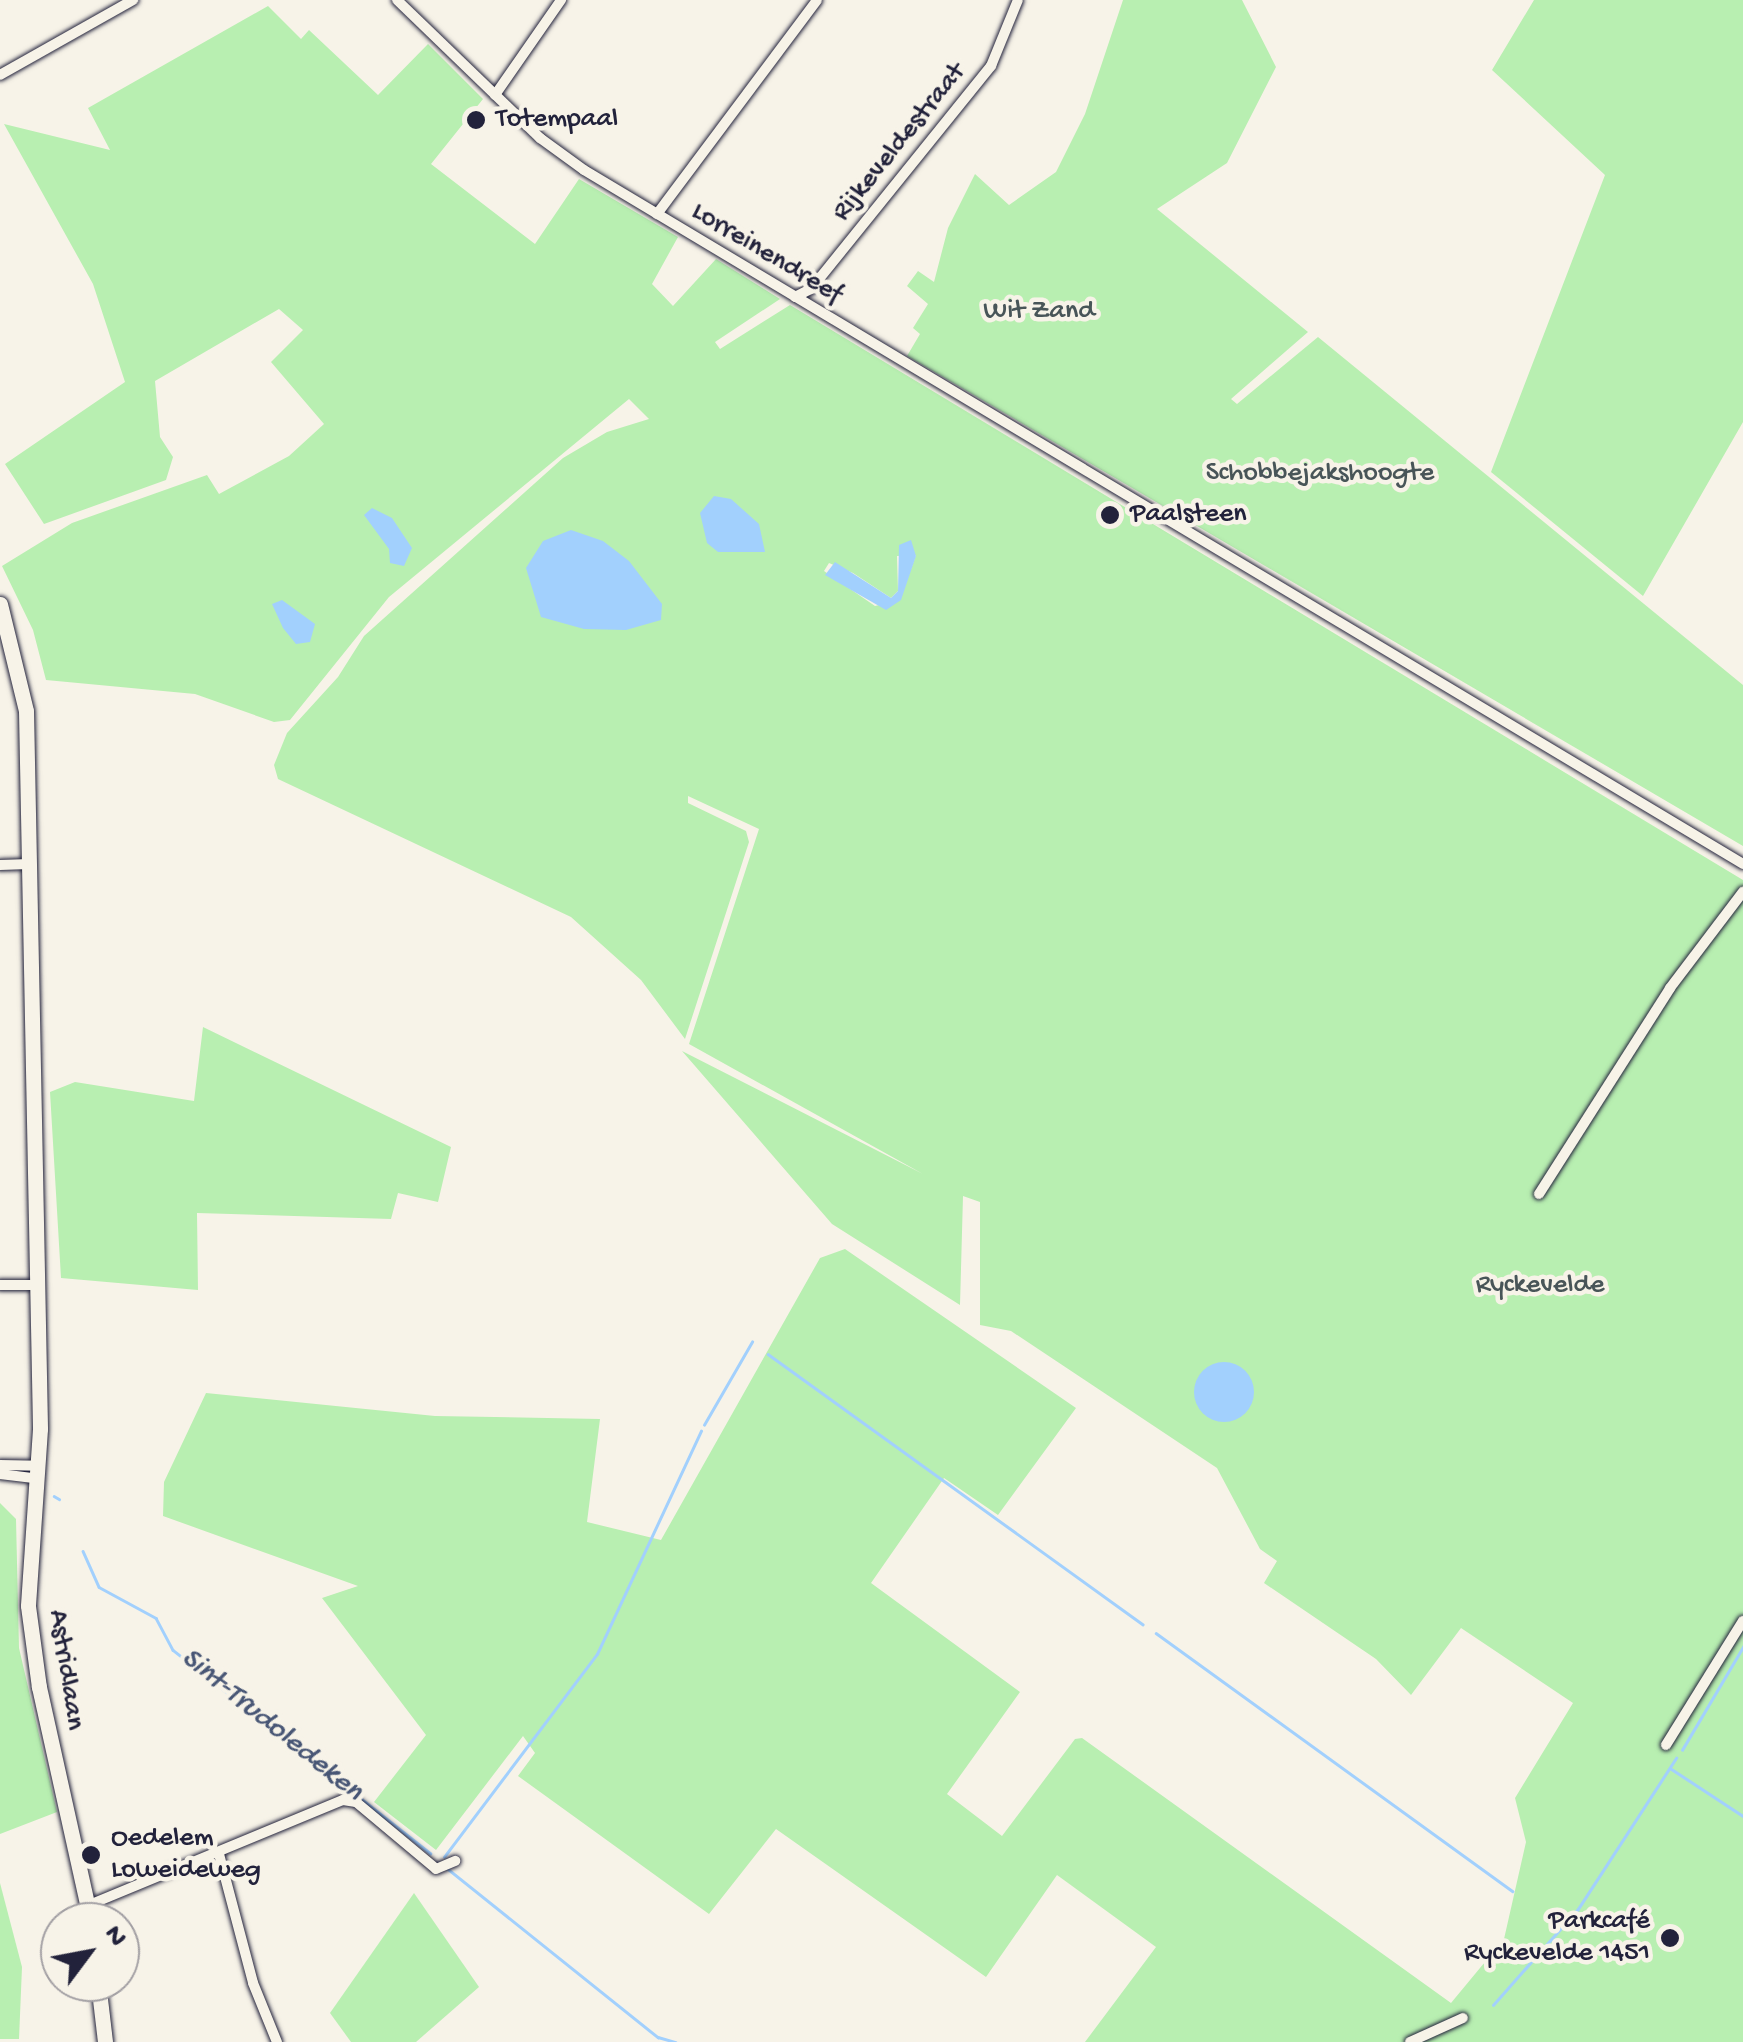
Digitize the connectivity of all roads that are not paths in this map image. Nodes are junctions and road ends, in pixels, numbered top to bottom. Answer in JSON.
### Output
{"nodes":[{"id":1,"x":133,"y":0,"type":"edge"},
{"id":2,"x":397,"y":0,"type":"edge"},
{"id":3,"x":562,"y":0,"type":"edge"},
{"id":4,"x":817,"y":0,"type":"edge"},
{"id":5,"x":1018,"y":0,"type":"edge"},
{"id":6,"x":0,"y":75,"type":"edge"},
{"id":7,"x":496,"y":96,"type":"junction"},
{"id":8,"x":657,"y":214,"type":"junction"},
{"id":9,"x":795,"y":297,"type":"junction"},
{"id":10,"x":0,"y":604,"type":"edge"},
{"id":11,"x":30,"y":864,"type":"junction"},
{"id":12,"x":1743,"y":864,"type":"edge"},
{"id":13,"x":0,"y":866,"type":"edge"},
{"id":14,"x":1743,"y":892,"type":"edge"},
{"id":15,"x":1540,"y":1194,"type":"dead end"},
{"id":16,"x":36,"y":1284,"type":"junction"},
{"id":17,"x":0,"y":1285,"type":"edge"},
{"id":18,"x":0,"y":1465,"type":"edge"},
{"id":19,"x":38,"y":1473,"type":"junction"},
{"id":20,"x":0,"y":1474,"type":"edge"},
{"id":21,"x":1743,"y":1621,"type":"edge"},
{"id":22,"x":1666,"y":1745,"type":"dead end"},
{"id":23,"x":219,"y":1854,"type":"junction"},
{"id":24,"x":455,"y":1861,"type":"dead end"},
{"id":25,"x":88,"y":1902,"type":"edge"},
{"id":26,"x":94,"y":1902,"type":"edge"},
{"id":27,"x":100,"y":2002,"type":"edge"},
{"id":28,"x":1464,"y":2018,"type":"dead end"},
{"id":29,"x":104,"y":2042,"type":"edge"},
{"id":30,"x":277,"y":2042,"type":"edge"},
{"id":31,"x":1410,"y":2042,"type":"edge"}],
"edges":[{"from":1,"to":6,"type":"street"},
{"from":2,"to":7,"type":"street","name":"Lorreinendreef"},
{"from":3,"to":7,"type":"street"},
{"from":4,"to":8,"type":"street"},
{"from":5,"to":9,"type":"street","name":"Rijkeveldestraat"},
{"from":7,"to":8,"type":"street","name":"Lorreinendreef"},
{"from":8,"to":9,"type":"street","name":"Lorreinendreef"},
{"from":9,"to":12,"type":"street","name":"Lorreinendreef"},
{"from":10,"to":11,"type":"main road","name":"Astridlaan"},
{"from":11,"to":13,"type":"street"},
{"from":11,"to":16,"type":"main road","name":"Astridlaan"},
{"from":14,"to":15,"type":"street"},
{"from":16,"to":17,"type":"street"},
{"from":16,"to":19,"type":"main road","name":"Astridlaan"},
{"from":18,"to":19,"type":"street"},
{"from":19,"to":20,"type":"street"},
{"from":19,"to":25,"type":"main road","name":"Astridlaan"},
{"from":21,"to":22,"type":"street"},
{"from":23,"to":24,"type":"street"},
{"from":23,"to":26,"type":"street"},
{"from":23,"to":30,"type":"street"},
{"from":27,"to":29,"type":"main road"},
{"from":28,"to":31,"type":"street"}]}
